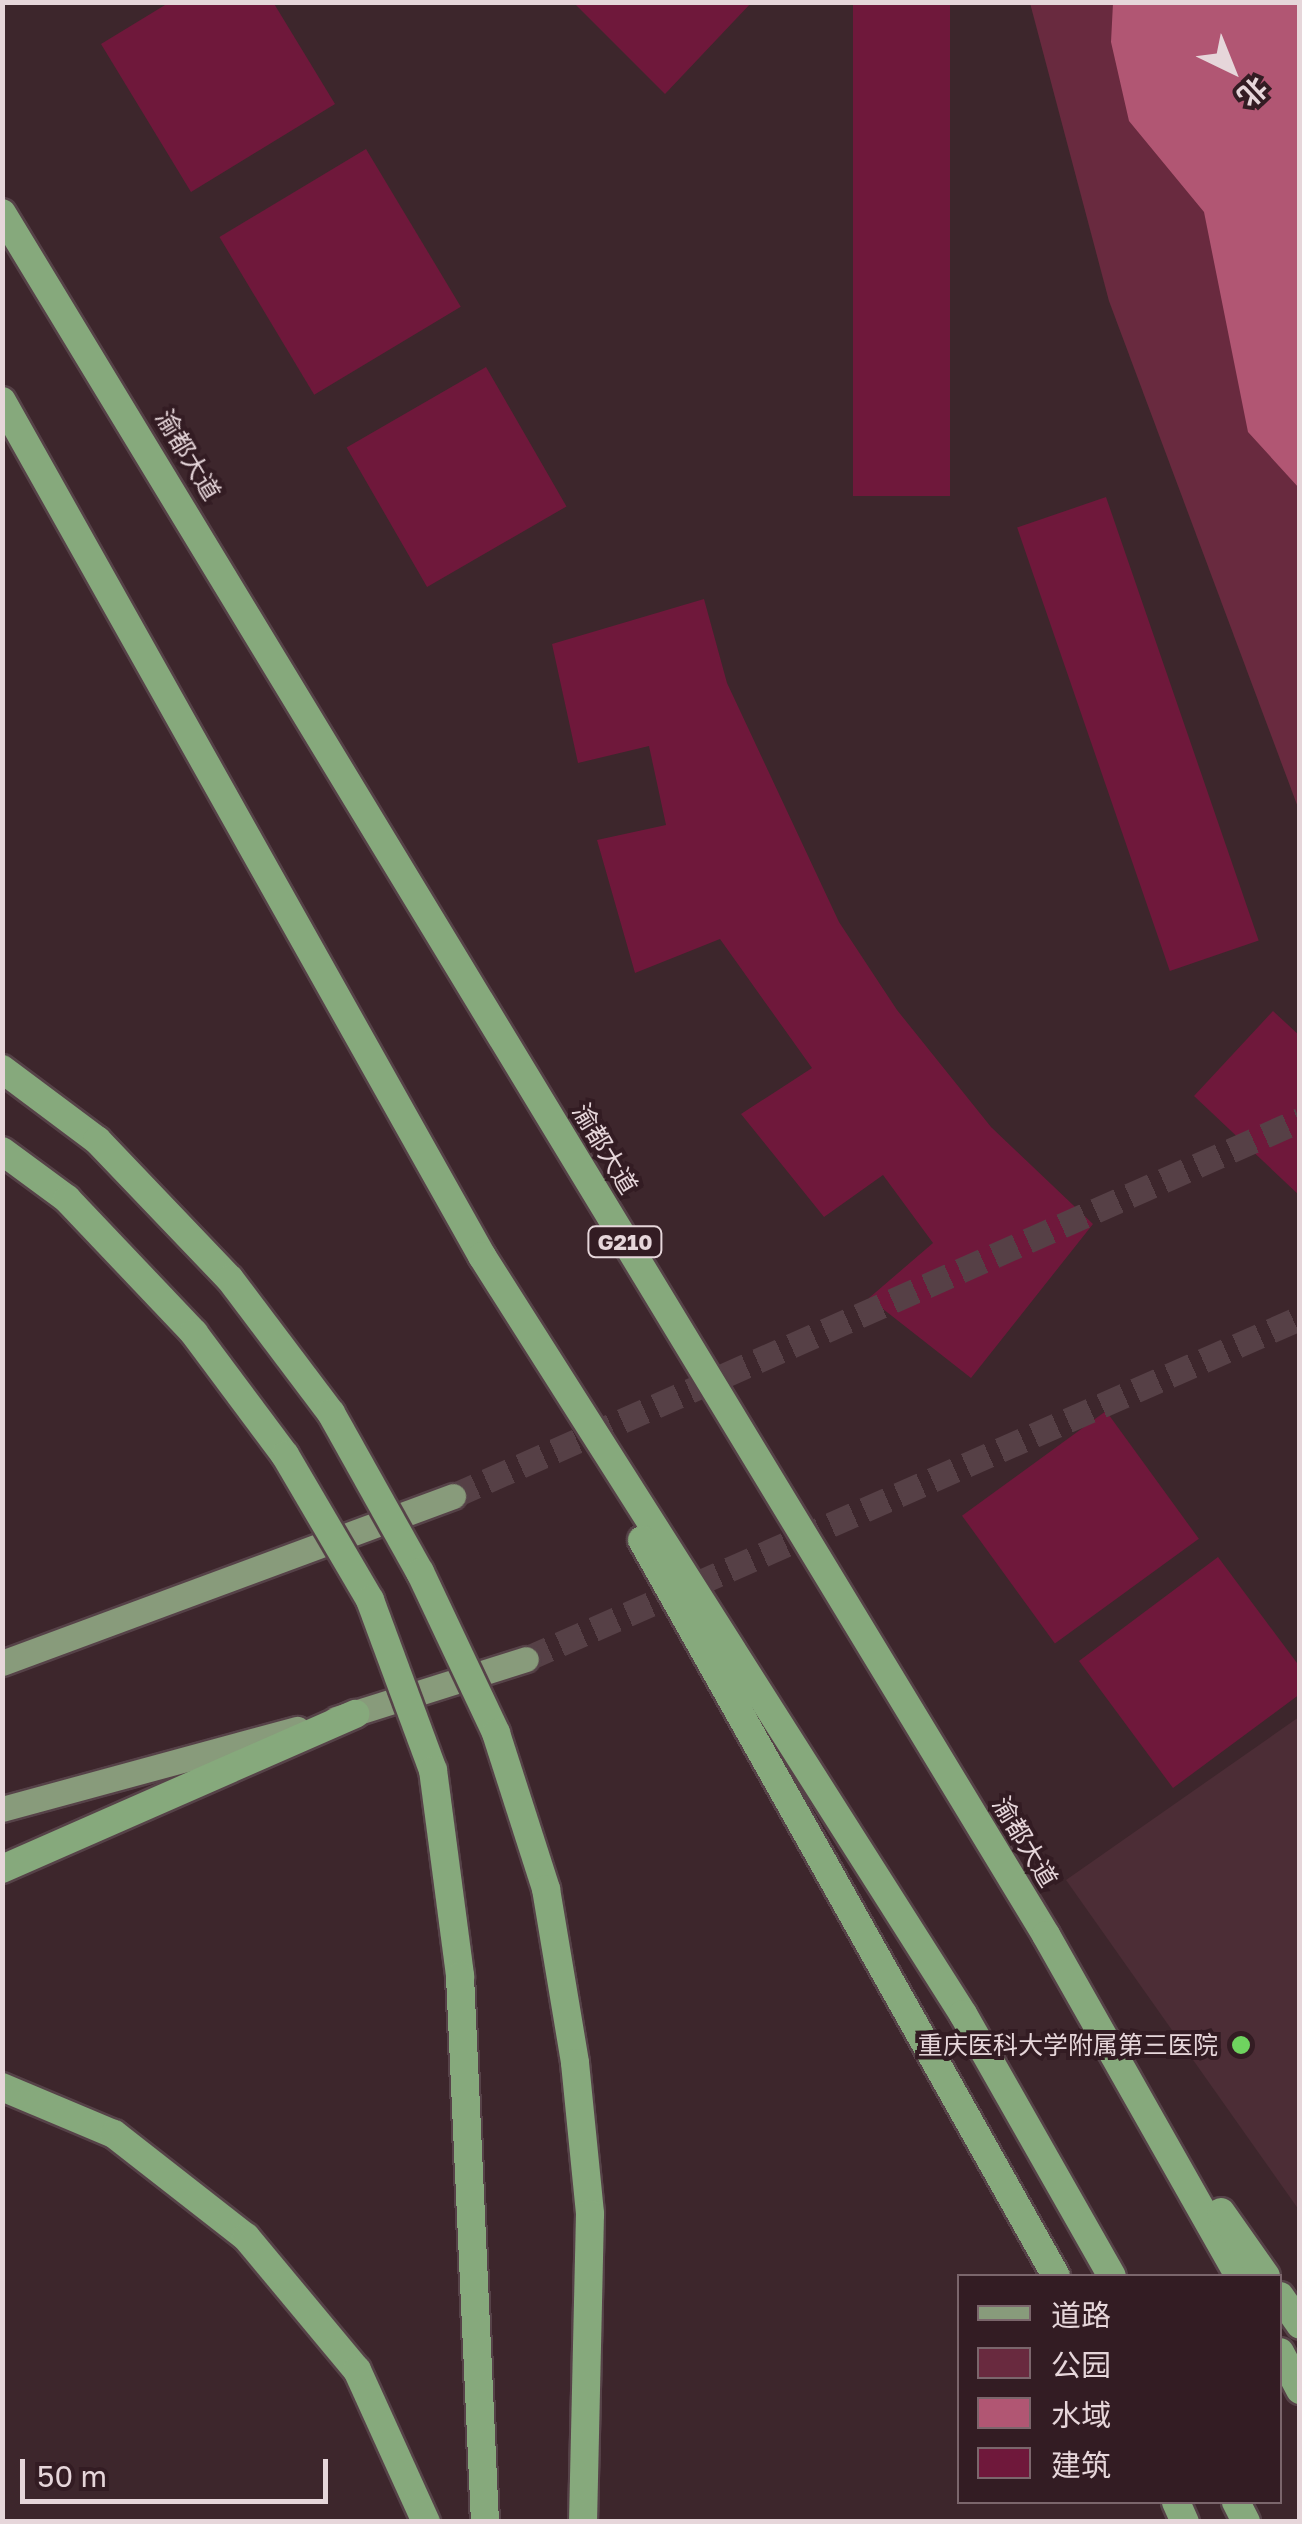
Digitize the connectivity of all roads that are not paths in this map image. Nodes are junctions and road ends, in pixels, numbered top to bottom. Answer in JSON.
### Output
{"nodes":[{"id":1,"x":2,"y":213,"type":"edge"},
{"id":2,"x":2,"y":401,"type":"edge"},
{"id":3,"x":2,"y":1069,"type":"edge"},
{"id":4,"x":2,"y":1151,"type":"edge"},
{"id":5,"x":482,"y":1256,"type":"junction"},
{"id":6,"x":453,"y":1496,"type":"tunnel mouth"},
{"id":7,"x":526,"y":1659,"type":"tunnel mouth"},
{"id":8,"x":2,"y":1662,"type":"edge"},
{"id":9,"x":355,"y":1714,"type":"junction"},
{"id":10,"x":2,"y":1809,"type":"edge"},
{"id":11,"x":2,"y":1869,"type":"edge"},
{"id":12,"x":1131,"y":2085,"type":"junction"},
{"id":13,"x":2,"y":2086,"type":"edge"},
{"id":14,"x":1055,"y":2274,"type":"edge"},
{"id":15,"x":1111,"y":2274,"type":"edge"},
{"id":16,"x":1237,"y":2274,"type":"edge"},
{"id":17,"x":1265,"y":2274,"type":"edge"},
{"id":18,"x":1282,"y":2299,"type":"edge"},
{"id":19,"x":1300,"y":2325,"type":"edge"},
{"id":20,"x":1282,"y":2356,"type":"edge"},
{"id":21,"x":1300,"y":2390,"type":"edge"},
{"id":22,"x":426,"y":2522,"type":"edge"},
{"id":23,"x":485,"y":2522,"type":"edge"},
{"id":24,"x":584,"y":2522,"type":"edge"}],
"edges":[{"from":1,"to":12,"type":"highway","name":"渝都大道","number":"G210"},
{"from":2,"to":5,"type":"highway"},
{"from":3,"to":24,"type":"highway","bridge":true},
{"from":4,"to":23,"type":"highway","bridge":true},
{"from":5,"to":14,"type":"highway"},
{"from":5,"to":15,"type":"highway"},
{"from":6,"to":8,"type":"main road"},
{"from":7,"to":9,"type":"main road"},
{"from":9,"to":10,"type":"main road"},
{"from":9,"to":11,"type":"highway"},
{"from":12,"to":16,"type":"highway","name":"渝都大道","number":"G210"},
{"from":12,"to":17,"type":"highway"},
{"from":13,"to":22,"type":"highway"},
{"from":18,"to":19,"type":"highway"},
{"from":20,"to":21,"type":"highway"}]}
